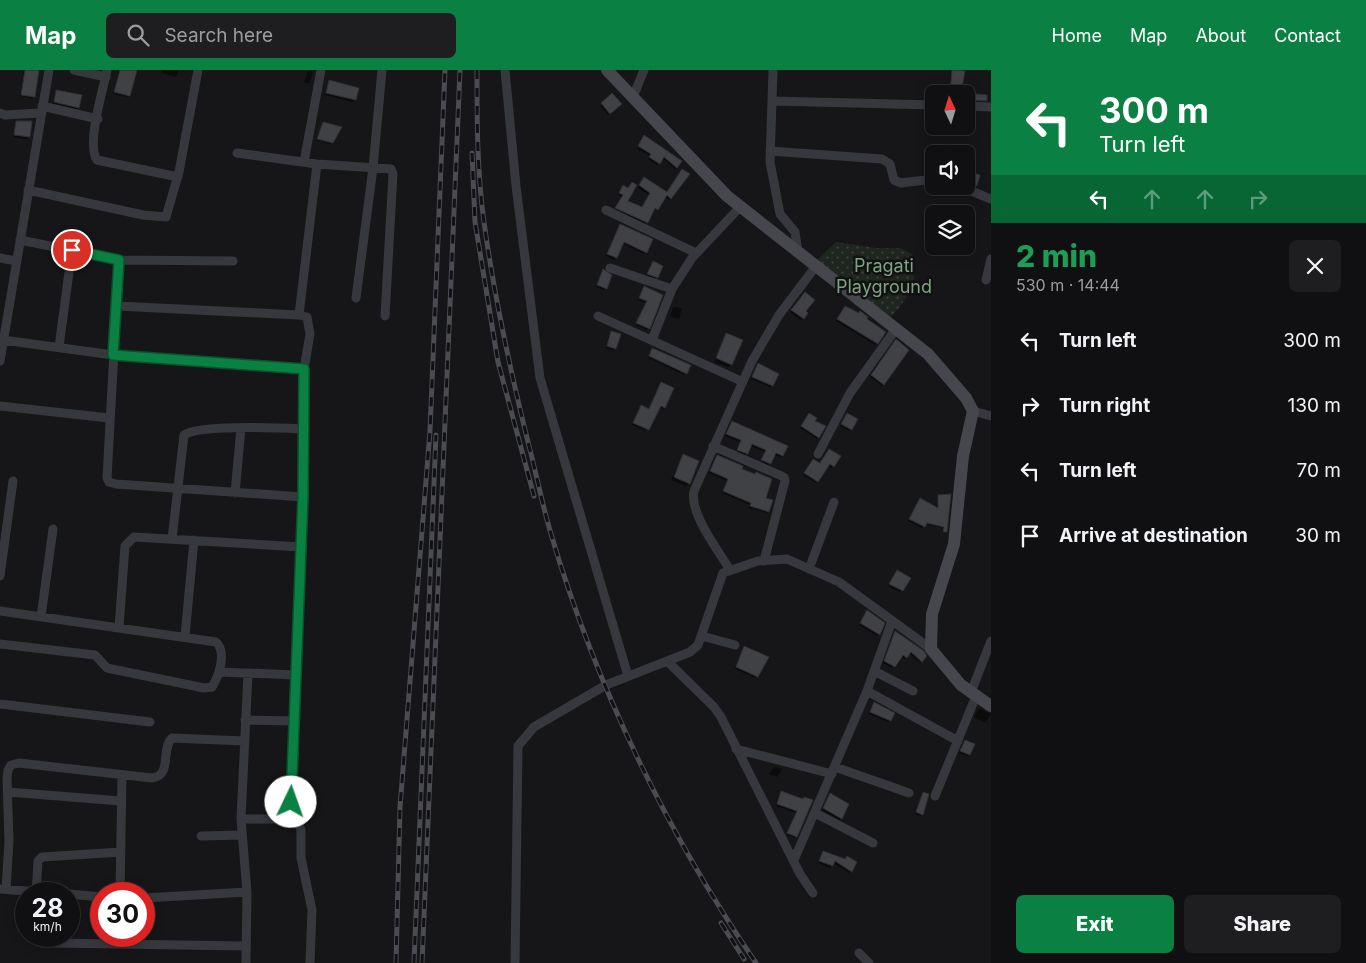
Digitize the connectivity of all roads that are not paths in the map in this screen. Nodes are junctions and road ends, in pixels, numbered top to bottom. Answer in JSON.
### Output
{"nodes":[{"id":1,"x":49,"y":70,"type":"edge"},
{"id":2,"x":74,"y":70,"type":"edge"},
{"id":3,"x":198,"y":70,"type":"edge"},
{"id":4,"x":322,"y":70,"type":"edge"},
{"id":5,"x":382,"y":70,"type":"edge"},
{"id":6,"x":505,"y":70,"type":"edge"},
{"id":7,"x":607,"y":70,"type":"edge"},
{"id":8,"x":644,"y":70,"type":"edge"},
{"id":9,"x":773,"y":70,"type":"edge"},
{"id":10,"x":106,"y":73,"type":"edge"},
{"id":11,"x":633,"y":97,"type":"junction"},
{"id":12,"x":772,"y":101,"type":"junction"},
{"id":13,"x":925,"y":105,"type":"edge"},
{"id":14,"x":975,"y":106,"type":"edge"},
{"id":15,"x":991,"y":107,"type":"edge"},
{"id":16,"x":41,"y":110,"type":"junction"},
{"id":17,"x":0,"y":113,"type":"edge"},
{"id":18,"x":98,"y":119,"type":"junction"},
{"id":19,"x":770,"y":151,"type":"junction"},
{"id":20,"x":237,"y":152,"type":"dead end"},
{"id":21,"x":304,"y":162,"type":"junction"},
{"id":22,"x":317,"y":164,"type":"junction"},
{"id":23,"x":373,"y":168,"type":"junction"},
{"id":24,"x":178,"y":177,"type":"junction"},
{"id":25,"x":925,"y":180,"type":"edge"},
{"id":26,"x":28,"y":190,"type":"junction"},
{"id":27,"x":975,"y":192,"type":"edge"},
{"id":28,"x":991,"y":199,"type":"edge"},
{"id":29,"x":740,"y":207,"type":"junction"},
{"id":30,"x":606,"y":210,"type":"dead end"},
{"id":31,"x":20,"y":240,"type":"junction"},
{"id":32,"x":72,"y":250,"type":"junction"},
{"id":33,"x":798,"y":252,"type":"junction"},
{"id":34,"x":696,"y":253,"type":"junction"},
{"id":35,"x":0,"y":258,"type":"edge"},
{"id":36,"x":991,"y":259,"type":"edge"},
{"id":37,"x":16,"y":260,"type":"junction"},
{"id":38,"x":119,"y":260,"type":"junction"},
{"id":39,"x":233,"y":261,"type":"dead end"},
{"id":40,"x":816,"y":266,"type":"junction"},
{"id":41,"x":610,"y":268,"type":"dead end"},
{"id":42,"x":986,"y":280,"type":"dead end"},
{"id":43,"x":672,"y":290,"type":"junction"},
{"id":44,"x":356,"y":298,"type":"dead end"},
{"id":45,"x":117,"y":306,"type":"junction"},
{"id":46,"x":299,"y":315,"type":"junction"},
{"id":47,"x":384,"y":316,"type":"dead end"},
{"id":48,"x":598,"y":316,"type":"dead end"},
{"id":49,"x":896,"y":329,"type":"junction"},
{"id":50,"x":3,"y":340,"type":"junction"},
{"id":51,"x":652,"y":340,"type":"junction"},
{"id":52,"x":59,"y":348,"type":"junction"},
{"id":53,"x":113,"y":355,"type":"junction"},
{"id":54,"x":0,"y":361,"type":"edge"},
{"id":55,"x":304,"y":369,"type":"junction"},
{"id":56,"x":741,"y":381,"type":"junction"},
{"id":57,"x":0,"y":406,"type":"edge"},
{"id":58,"x":973,"y":411,"type":"junction"},
{"id":59,"x":991,"y":416,"type":"edge"},
{"id":60,"x":109,"y":418,"type":"junction"},
{"id":61,"x":241,"y":428,"type":"junction"},
{"id":62,"x":304,"y":429,"type":"junction"},
{"id":63,"x":713,"y":446,"type":"junction"},
{"id":64,"x":818,"y":454,"type":"dead end"},
{"id":65,"x":12,"y":481,"type":"dead end"},
{"id":66,"x":178,"y":489,"type":"junction"},
{"id":67,"x":235,"y":493,"type":"junction"},
{"id":68,"x":303,"y":497,"type":"junction"},
{"id":69,"x":834,"y":502,"type":"dead end"},
{"id":70,"x":53,"y":529,"type":"dead end"},
{"id":71,"x":172,"y":539,"type":"junction"},
{"id":72,"x":194,"y":540,"type":"junction"},
{"id":73,"x":301,"y":547,"type":"junction"},
{"id":74,"x":764,"y":561,"type":"junction"},
{"id":75,"x":809,"y":569,"type":"junction"},
{"id":76,"x":730,"y":570,"type":"junction"},
{"id":77,"x":0,"y":576,"type":"edge"},
{"id":78,"x":0,"y":611,"type":"edge"},
{"id":79,"x":41,"y":617,"type":"junction"},
{"id":80,"x":892,"y":622,"type":"junction"},
{"id":81,"x":118,"y":627,"type":"junction"},
{"id":82,"x":185,"y":636,"type":"junction"},
{"id":83,"x":702,"y":636,"type":"junction"},
{"id":84,"x":991,"y":641,"type":"edge"},
{"id":85,"x":0,"y":644,"type":"edge"},
{"id":86,"x":735,"y":645,"type":"dead end"},
{"id":87,"x":931,"y":650,"type":"junction"},
{"id":88,"x":667,"y":661,"type":"junction"},
{"id":89,"x":874,"y":671,"type":"junction"},
{"id":90,"x":219,"y":672,"type":"junction"},
{"id":91,"x":248,"y":673,"type":"junction"},
{"id":92,"x":297,"y":674,"type":"junction"},
{"id":93,"x":628,"y":676,"type":"junction"},
{"id":94,"x":867,"y":691,"type":"junction"},
{"id":95,"x":914,"y":691,"type":"dead end"},
{"id":96,"x":974,"y":694,"type":"junction"},
{"id":97,"x":0,"y":704,"type":"edge"},
{"id":98,"x":991,"y":706,"type":"edge"},
{"id":99,"x":245,"y":720,"type":"junction"},
{"id":100,"x":295,"y":721,"type":"junction"},
{"id":101,"x":150,"y":722,"type":"dead end"},
{"id":102,"x":244,"y":741,"type":"junction"},
{"id":103,"x":958,"y":741,"type":"junction"},
{"id":104,"x":736,"y":749,"type":"junction"},
{"id":105,"x":833,"y":771,"type":"junction"},
{"id":106,"x":122,"y":775,"type":"junction"},
{"id":107,"x":8,"y":792,"type":"junction"},
{"id":108,"x":910,"y":793,"type":"dead end"},
{"id":109,"x":935,"y":796,"type":"dead end"},
{"id":110,"x":121,"y":801,"type":"junction"},
{"id":111,"x":815,"y":813,"type":"junction"},
{"id":112,"x":241,"y":819,"type":"junction"},
{"id":113,"x":294,"y":819,"type":"junction"},
{"id":114,"x":242,"y":835,"type":"junction"},
{"id":115,"x":201,"y":836,"type":"dead end"},
{"id":116,"x":4,"y":841,"type":"edge"},
{"id":117,"x":873,"y":843,"type":"dead end"},
{"id":118,"x":121,"y":852,"type":"junction"},
{"id":119,"x":794,"y":860,"type":"junction"},
{"id":120,"x":37,"y":882,"type":"edge"},
{"id":121,"x":120,"y":882,"type":"edge"},
{"id":122,"x":3,"y":889,"type":"edge"},
{"id":123,"x":247,"y":892,"type":"junction"},
{"id":124,"x":813,"y":893,"type":"dead end"},
{"id":125,"x":155,"y":897,"type":"edge"},
{"id":126,"x":155,"y":942,"type":"edge"},
{"id":127,"x":246,"y":946,"type":"junction"},
{"id":128,"x":859,"y":953,"type":"dead end"},
{"id":129,"x":246,"y":963,"type":"edge"},
{"id":130,"x":310,"y":963,"type":"edge"},
{"id":131,"x":515,"y":963,"type":"edge"},
{"id":132,"x":869,"y":963,"type":"edge"}],
"edges":[{"from":1,"to":16,"type":"street"},
{"from":2,"to":10,"type":"street"},
{"from":3,"to":24,"type":"street"},
{"from":4,"to":21,"type":"street"},
{"from":5,"to":23,"type":"street"},
{"from":6,"to":93,"type":"street"},
{"from":7,"to":11,"type":"street"},
{"from":8,"to":11,"type":"street"},
{"from":9,"to":12,"type":"street"},
{"from":10,"to":18,"type":"street"},
{"from":11,"to":29,"type":"street"},
{"from":12,"to":13,"type":"street"},
{"from":12,"to":19,"type":"street"},
{"from":14,"to":15,"type":"street"},
{"from":16,"to":17,"type":"street"},
{"from":16,"to":18,"type":"street"},
{"from":16,"to":26,"type":"street"},
{"from":18,"to":24,"type":"street"},
{"from":19,"to":25,"type":"street"},
{"from":19,"to":33,"type":"street"},
{"from":20,"to":21,"type":"street"},
{"from":21,"to":22,"type":"street"},
{"from":22,"to":23,"type":"street"},
{"from":22,"to":46,"type":"street"},
{"from":23,"to":44,"type":"street"},
{"from":23,"to":47,"type":"street"},
{"from":24,"to":26,"type":"street"},
{"from":26,"to":31,"type":"street"},
{"from":27,"to":28,"type":"street"},
{"from":29,"to":33,"type":"street"},
{"from":29,"to":34,"type":"street"},
{"from":30,"to":34,"type":"street"},
{"from":31,"to":32,"type":"street"},
{"from":31,"to":37,"type":"street"},
{"from":32,"to":38,"type":"street"},
{"from":32,"to":52,"type":"street"},
{"from":33,"to":40,"type":"street"},
{"from":34,"to":43,"type":"street"},
{"from":35,"to":37,"type":"street"},
{"from":36,"to":42,"type":"street"},
{"from":37,"to":50,"type":"street"},
{"from":38,"to":39,"type":"street"},
{"from":38,"to":45,"type":"street"},
{"from":40,"to":49,"type":"street"},
{"from":40,"to":56,"type":"street"},
{"from":41,"to":43,"type":"street"},
{"from":43,"to":51,"type":"street"},
{"from":45,"to":46,"type":"street"},
{"from":45,"to":53,"type":"street"},
{"from":46,"to":55,"type":"street"},
{"from":48,"to":51,"type":"street"},
{"from":49,"to":58,"type":"street"},
{"from":49,"to":64,"type":"street"},
{"from":50,"to":52,"type":"street"},
{"from":50,"to":54,"type":"street"},
{"from":51,"to":56,"type":"street"},
{"from":52,"to":53,"type":"street"},
{"from":53,"to":55,"type":"street"},
{"from":53,"to":60,"type":"street"},
{"from":55,"to":62,"type":"street"},
{"from":56,"to":63,"type":"street"},
{"from":57,"to":60,"type":"street"},
{"from":58,"to":59,"type":"street"},
{"from":58,"to":87,"type":"street"},
{"from":60,"to":66,"type":"street"},
{"from":61,"to":62,"type":"street"},
{"from":61,"to":66,"type":"street"},
{"from":61,"to":67,"type":"street"},
{"from":62,"to":68,"type":"street"},
{"from":63,"to":74,"type":"street"},
{"from":63,"to":76,"type":"street"},
{"from":65,"to":77,"type":"street"},
{"from":66,"to":67,"type":"street"},
{"from":66,"to":71,"type":"street"},
{"from":67,"to":68,"type":"street"},
{"from":68,"to":73,"type":"street"},
{"from":69,"to":75,"type":"street"},
{"from":70,"to":79,"type":"street"},
{"from":71,"to":72,"type":"street"},
{"from":71,"to":81,"type":"street"},
{"from":72,"to":73,"type":"street"},
{"from":72,"to":82,"type":"street"},
{"from":73,"to":92,"type":"street"},
{"from":74,"to":75,"type":"street"},
{"from":74,"to":76,"type":"street"},
{"from":75,"to":80,"type":"street"},
{"from":76,"to":83,"type":"street"},
{"from":78,"to":79,"type":"street"},
{"from":79,"to":81,"type":"street"},
{"from":80,"to":87,"type":"street"},
{"from":80,"to":89,"type":"street"},
{"from":81,"to":82,"type":"street"},
{"from":82,"to":90,"type":"street"},
{"from":83,"to":86,"type":"street"},
{"from":83,"to":88,"type":"street"},
{"from":84,"to":96,"type":"street"},
{"from":85,"to":90,"type":"street"},
{"from":87,"to":96,"type":"street"},
{"from":88,"to":93,"type":"street"},
{"from":88,"to":104,"type":"street"},
{"from":89,"to":94,"type":"street"},
{"from":89,"to":95,"type":"street"},
{"from":90,"to":91,"type":"street"},
{"from":91,"to":92,"type":"street"},
{"from":91,"to":99,"type":"street"},
{"from":92,"to":100,"type":"street"},
{"from":93,"to":131,"type":"street"},
{"from":94,"to":103,"type":"street"},
{"from":94,"to":105,"type":"street"},
{"from":96,"to":98,"type":"street"},
{"from":96,"to":103,"type":"street"},
{"from":97,"to":101,"type":"street"},
{"from":99,"to":100,"type":"street"},
{"from":99,"to":102,"type":"street"},
{"from":100,"to":113,"type":"street"},
{"from":102,"to":106,"type":"street"},
{"from":102,"to":112,"type":"street"},
{"from":103,"to":109,"type":"street"},
{"from":104,"to":105,"type":"street"},
{"from":104,"to":119,"type":"street"},
{"from":105,"to":108,"type":"street"},
{"from":105,"to":111,"type":"street"},
{"from":106,"to":107,"type":"street"},
{"from":106,"to":110,"type":"street"},
{"from":107,"to":110,"type":"street"},
{"from":107,"to":116,"type":"street"},
{"from":110,"to":118,"type":"street"},
{"from":111,"to":117,"type":"street"},
{"from":111,"to":119,"type":"street"},
{"from":112,"to":113,"type":"street"},
{"from":112,"to":114,"type":"street"},
{"from":113,"to":130,"type":"street"},
{"from":114,"to":115,"type":"street"},
{"from":114,"to":123,"type":"street"},
{"from":116,"to":122,"type":"street"},
{"from":118,"to":120,"type":"street"},
{"from":118,"to":121,"type":"street"},
{"from":119,"to":124,"type":"street"},
{"from":123,"to":125,"type":"street"},
{"from":123,"to":127,"type":"street"},
{"from":126,"to":127,"type":"street"},
{"from":127,"to":129,"type":"street"},
{"from":128,"to":132,"type":"street"}]}
